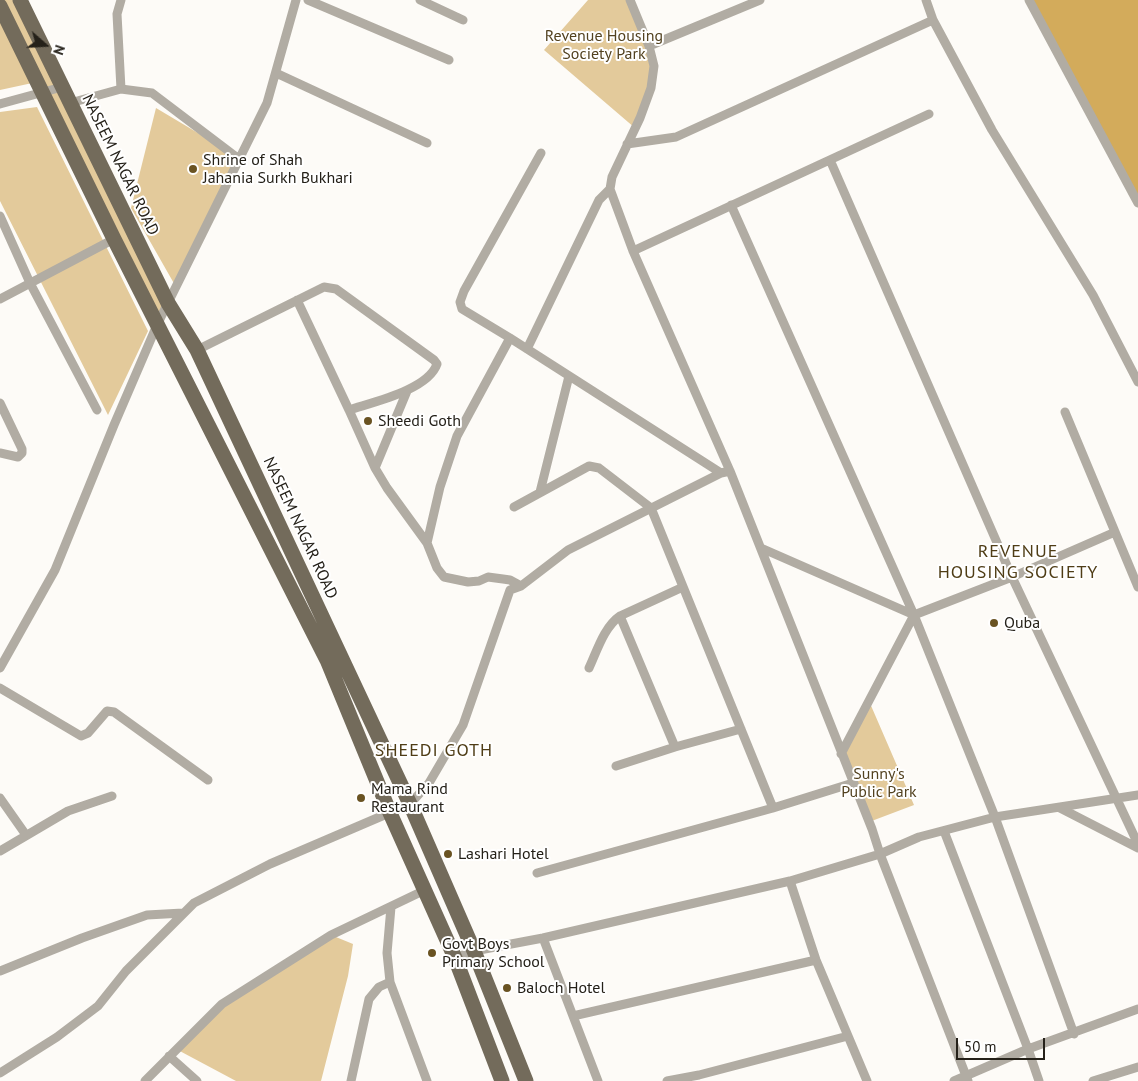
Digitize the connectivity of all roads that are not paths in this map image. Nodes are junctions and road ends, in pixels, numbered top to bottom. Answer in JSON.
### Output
{"nodes":[{"id":1,"x":20,"y":0,"type":"edge"},
{"id":2,"x":121,"y":0,"type":"edge"},
{"id":3,"x":296,"y":0,"type":"edge"},
{"id":4,"x":308,"y":0,"type":"edge"},
{"id":5,"x":420,"y":0,"type":"edge"},
{"id":6,"x":630,"y":0,"type":"edge"},
{"id":7,"x":760,"y":0,"type":"edge"},
{"id":8,"x":926,"y":0,"type":"edge"},
{"id":9,"x":1029,"y":0,"type":"edge"},
{"id":10,"x":0,"y":6,"type":"edge"},
{"id":11,"x":463,"y":20,"type":"dead end"},
{"id":12,"x":933,"y":20,"type":"junction"},
{"id":13,"x":650,"y":46,"type":"junction"},
{"id":14,"x":449,"y":60,"type":"dead end"},
{"id":15,"x":276,"y":73,"type":"junction"},
{"id":16,"x":62,"y":87,"type":"junction"},
{"id":17,"x":121,"y":89,"type":"junction"},
{"id":18,"x":42,"y":93,"type":"junction"},
{"id":19,"x":70,"y":103,"type":"junction"},
{"id":20,"x":0,"y":104,"type":"edge"},
{"id":21,"x":929,"y":114,"type":"dead end"},
{"id":22,"x":427,"y":143,"type":"dead end"},
{"id":23,"x":627,"y":144,"type":"junction"},
{"id":24,"x":541,"y":153,"type":"dead end"},
{"id":25,"x":239,"y":159,"type":"junction"},
{"id":26,"x":830,"y":160,"type":"junction"},
{"id":27,"x":610,"y":189,"type":"junction"},
{"id":28,"x":1138,"y":203,"type":"edge"},
{"id":29,"x":731,"y":205,"type":"junction"},
{"id":30,"x":0,"y":216,"type":"edge"},
{"id":31,"x":114,"y":239,"type":"junction"},
{"id":32,"x":632,"y":251,"type":"junction"},
{"id":33,"x":30,"y":283,"type":"junction"},
{"id":34,"x":0,"y":299,"type":"edge"},
{"id":35,"x":297,"y":300,"type":"junction"},
{"id":36,"x":168,"y":303,"type":"junction"},
{"id":37,"x":158,"y":325,"type":"junction"},
{"id":38,"x":510,"y":338,"type":"junction"},
{"id":39,"x":527,"y":349,"type":"junction"},
{"id":40,"x":197,"y":350,"type":"junction"},
{"id":41,"x":569,"y":376,"type":"junction"},
{"id":42,"x":1138,"y":382,"type":"edge"},
{"id":43,"x":407,"y":391,"type":"junction"},
{"id":44,"x":0,"y":403,"type":"edge"},
{"id":45,"x":96,"y":410,"type":"dead end"},
{"id":46,"x":349,"y":410,"type":"junction"},
{"id":47,"x":1065,"y":412,"type":"dead end"},
{"id":48,"x":0,"y":453,"type":"edge"},
{"id":49,"x":375,"y":468,"type":"junction"},
{"id":50,"x":726,"y":472,"type":"junction"},
{"id":51,"x":540,"y":492,"type":"junction"},
{"id":52,"x":514,"y":507,"type":"dead end"},
{"id":53,"x":651,"y":508,"type":"junction"},
{"id":54,"x":1115,"y":532,"type":"junction"},
{"id":55,"x":427,"y":544,"type":"junction"},
{"id":56,"x":761,"y":548,"type":"junction"},
{"id":57,"x":1012,"y":577,"type":"junction"},
{"id":58,"x":521,"y":586,"type":"junction"},
{"id":59,"x":683,"y":587,"type":"junction"},
{"id":60,"x":1138,"y":587,"type":"edge"},
{"id":61,"x":914,"y":614,"type":"junction"},
{"id":62,"x":620,"y":616,"type":"junction"},
{"id":63,"x":0,"y":668,"type":"edge"},
{"id":64,"x":589,"y":668,"type":"dead end"},
{"id":65,"x":0,"y":688,"type":"edge"},
{"id":66,"x":741,"y":729,"type":"junction"},
{"id":67,"x":675,"y":747,"type":"junction"},
{"id":68,"x":841,"y":754,"type":"junction"},
{"id":69,"x":616,"y":766,"type":"dead end"},
{"id":70,"x":208,"y":780,"type":"dead end"},
{"id":71,"x":853,"y":783,"type":"junction"},
{"id":72,"x":1138,"y":795,"type":"edge"},
{"id":73,"x":112,"y":796,"type":"dead end"},
{"id":74,"x":0,"y":798,"type":"edge"},
{"id":75,"x":1117,"y":799,"type":"junction"},
{"id":76,"x":410,"y":804,"type":"junction"},
{"id":77,"x":773,"y":808,"type":"junction"},
{"id":78,"x":1060,"y":808,"type":"junction"},
{"id":79,"x":390,"y":812,"type":"junction"},
{"id":80,"x":995,"y":817,"type":"junction"},
{"id":81,"x":944,"y":831,"type":"junction"},
{"id":82,"x":26,"y":835,"type":"junction"},
{"id":83,"x":1138,"y":846,"type":"edge"},
{"id":84,"x":0,"y":851,"type":"edge"},
{"id":85,"x":880,"y":854,"type":"junction"},
{"id":86,"x":537,"y":873,"type":"dead end"},
{"id":87,"x":790,"y":881,"type":"junction"},
{"id":88,"x":424,"y":890,"type":"junction"},
{"id":89,"x":391,"y":907,"type":"junction"},
{"id":90,"x":183,"y":913,"type":"junction"},
{"id":91,"x":543,"y":938,"type":"junction"},
{"id":92,"x":474,"y":951,"type":"junction"},
{"id":93,"x":455,"y":958,"type":"junction"},
{"id":94,"x":816,"y":960,"type":"junction"},
{"id":95,"x":0,"y":971,"type":"edge"},
{"id":96,"x":390,"y":982,"type":"junction"},
{"id":97,"x":1138,"y":1009,"type":"edge"},
{"id":98,"x":573,"y":1016,"type":"junction"},
{"id":99,"x":1074,"y":1034,"type":"junction"},
{"id":100,"x":848,"y":1036,"type":"junction"},
{"id":101,"x":1028,"y":1050,"type":"junction"},
{"id":102,"x":169,"y":1056,"type":"junction"},
{"id":103,"x":1138,"y":1067,"type":"edge"},
{"id":104,"x":0,"y":1073,"type":"edge"},
{"id":105,"x":701,"y":1078,"type":"edge"},
{"id":106,"x":967,"y":1078,"type":"edge"},
{"id":107,"x":353,"y":1080,"type":"edge"},
{"id":108,"x":145,"y":1081,"type":"edge"},
{"id":109,"x":197,"y":1081,"type":"edge"},
{"id":110,"x":427,"y":1081,"type":"edge"},
{"id":111,"x":502,"y":1081,"type":"edge"},
{"id":112,"x":526,"y":1081,"type":"edge"},
{"id":113,"x":598,"y":1081,"type":"edge"},
{"id":114,"x":667,"y":1081,"type":"edge"},
{"id":115,"x":867,"y":1081,"type":"edge"},
{"id":116,"x":954,"y":1081,"type":"edge"},
{"id":117,"x":1038,"y":1081,"type":"edge"},
{"id":118,"x":1093,"y":1081,"type":"edge"}],
"edges":[{"from":1,"to":16,"type":"main road","name":"NASEEM NAGAR ROAD"},
{"from":2,"to":17,"type":"street"},
{"from":3,"to":15,"type":"street"},
{"from":4,"to":14,"type":"street"},
{"from":5,"to":11,"type":"street"},
{"from":6,"to":13,"type":"street"},
{"from":7,"to":13,"type":"street"},
{"from":8,"to":12,"type":"street"},
{"from":9,"to":28,"type":"street"},
{"from":10,"to":18,"type":"main road","name":"NASEEM NAGAR ROAD"},
{"from":12,"to":23,"type":"street"},
{"from":12,"to":42,"type":"street"},
{"from":13,"to":23,"type":"street"},
{"from":15,"to":22,"type":"street"},
{"from":15,"to":25,"type":"street"},
{"from":16,"to":18,"type":"street"},
{"from":16,"to":19,"type":"main road","name":"NASEEM NAGAR ROAD"},
{"from":17,"to":19,"type":"street"},
{"from":17,"to":25,"type":"street"},
{"from":18,"to":20,"type":"street"},
{"from":18,"to":31,"type":"main road","name":"NASEEM NAGAR ROAD"},
{"from":19,"to":36,"type":"main road","name":"NASEEM NAGAR ROAD"},
{"from":21,"to":26,"type":"street"},
{"from":23,"to":27,"type":"street"},
{"from":24,"to":38,"type":"street"},
{"from":25,"to":36,"type":"street"},
{"from":26,"to":29,"type":"street"},
{"from":26,"to":57,"type":"street"},
{"from":27,"to":32,"type":"street"},
{"from":27,"to":39,"type":"street"},
{"from":29,"to":32,"type":"street"},
{"from":29,"to":61,"type":"street"},
{"from":30,"to":33,"type":"street"},
{"from":31,"to":33,"type":"street"},
{"from":31,"to":37,"type":"main road","name":"NASEEM NAGAR ROAD"},
{"from":32,"to":50,"type":"street"},
{"from":33,"to":34,"type":"street"},
{"from":33,"to":45,"type":"street"},
{"from":35,"to":40,"type":"street"},
{"from":35,"to":43,"type":"street"},
{"from":35,"to":46,"type":"street"},
{"from":36,"to":37,"type":"street"},
{"from":36,"to":40,"type":"main road","name":"NASEEM NAGAR ROAD"},
{"from":37,"to":63,"type":"street"},
{"from":37,"to":79,"type":"main road","name":"NASEEM NAGAR ROAD"},
{"from":38,"to":39,"type":"street"},
{"from":38,"to":55,"type":"street"},
{"from":39,"to":41,"type":"street"},
{"from":40,"to":76,"type":"main road","name":"NASEEM NAGAR ROAD"},
{"from":41,"to":50,"type":"street"},
{"from":41,"to":51,"type":"street"},
{"from":43,"to":46,"type":"street"},
{"from":43,"to":49,"type":"street"},
{"from":44,"to":48,"type":"street"},
{"from":46,"to":49,"type":"street"},
{"from":47,"to":54,"type":"street"},
{"from":49,"to":55,"type":"street"},
{"from":50,"to":53,"type":"street"},
{"from":50,"to":56,"type":"street"},
{"from":51,"to":52,"type":"street"},
{"from":51,"to":53,"type":"street"},
{"from":53,"to":58,"type":"street"},
{"from":53,"to":59,"type":"street"},
{"from":54,"to":57,"type":"street"},
{"from":54,"to":60,"type":"street"},
{"from":55,"to":58,"type":"street"},
{"from":56,"to":61,"type":"street"},
{"from":56,"to":68,"type":"street"},
{"from":57,"to":61,"type":"street"},
{"from":57,"to":75,"type":"street"},
{"from":58,"to":76,"type":"street"},
{"from":59,"to":62,"type":"street"},
{"from":59,"to":66,"type":"street"},
{"from":61,"to":68,"type":"street"},
{"from":61,"to":80,"type":"street"},
{"from":62,"to":64,"type":"street"},
{"from":62,"to":67,"type":"street"},
{"from":65,"to":70,"type":"street"},
{"from":66,"to":67,"type":"street"},
{"from":66,"to":77,"type":"street"},
{"from":67,"to":69,"type":"street"},
{"from":68,"to":71,"type":"street"},
{"from":71,"to":77,"type":"street"},
{"from":71,"to":85,"type":"street"},
{"from":72,"to":75,"type":"street"},
{"from":73,"to":82,"type":"street"},
{"from":74,"to":82,"type":"street"},
{"from":75,"to":78,"type":"street"},
{"from":75,"to":83,"type":"street"},
{"from":76,"to":79,"type":"street"},
{"from":76,"to":92,"type":"main road","name":"NASEEM NAGAR ROAD"},
{"from":77,"to":86,"type":"street"},
{"from":78,"to":80,"type":"street"},
{"from":78,"to":83,"type":"street"},
{"from":79,"to":88,"type":"main road","name":"NASEEM NAGAR ROAD"},
{"from":79,"to":90,"type":"street"},
{"from":80,"to":81,"type":"street"},
{"from":80,"to":99,"type":"street"},
{"from":81,"to":85,"type":"street"},
{"from":81,"to":101,"type":"street"},
{"from":82,"to":84,"type":"street"},
{"from":85,"to":87,"type":"street"},
{"from":85,"to":106,"type":"street"},
{"from":87,"to":91,"type":"street"},
{"from":87,"to":94,"type":"street"},
{"from":88,"to":89,"type":"street"},
{"from":88,"to":93,"type":"main road","name":"NASEEM NAGAR ROAD"},
{"from":89,"to":96,"type":"street"},
{"from":89,"to":102,"type":"street"},
{"from":90,"to":95,"type":"street"},
{"from":90,"to":104,"type":"street"},
{"from":91,"to":92,"type":"street"},
{"from":91,"to":98,"type":"street"},
{"from":92,"to":93,"type":"street"},
{"from":92,"to":112,"type":"main road","name":"NASEEM NAGAR ROAD"},
{"from":93,"to":111,"type":"main road","name":"NASEEM NAGAR ROAD"},
{"from":94,"to":98,"type":"street"},
{"from":94,"to":100,"type":"street"},
{"from":96,"to":107,"type":"street"},
{"from":96,"to":110,"type":"street"},
{"from":97,"to":99,"type":"street"},
{"from":98,"to":113,"type":"street"},
{"from":99,"to":101,"type":"street"},
{"from":100,"to":105,"type":"street"},
{"from":100,"to":115,"type":"street"},
{"from":101,"to":106,"type":"street"},
{"from":101,"to":117,"type":"street"},
{"from":102,"to":108,"type":"street"},
{"from":102,"to":109,"type":"street"},
{"from":103,"to":118,"type":"street"},
{"from":105,"to":114,"type":"street"},
{"from":106,"to":116,"type":"street"}]}
